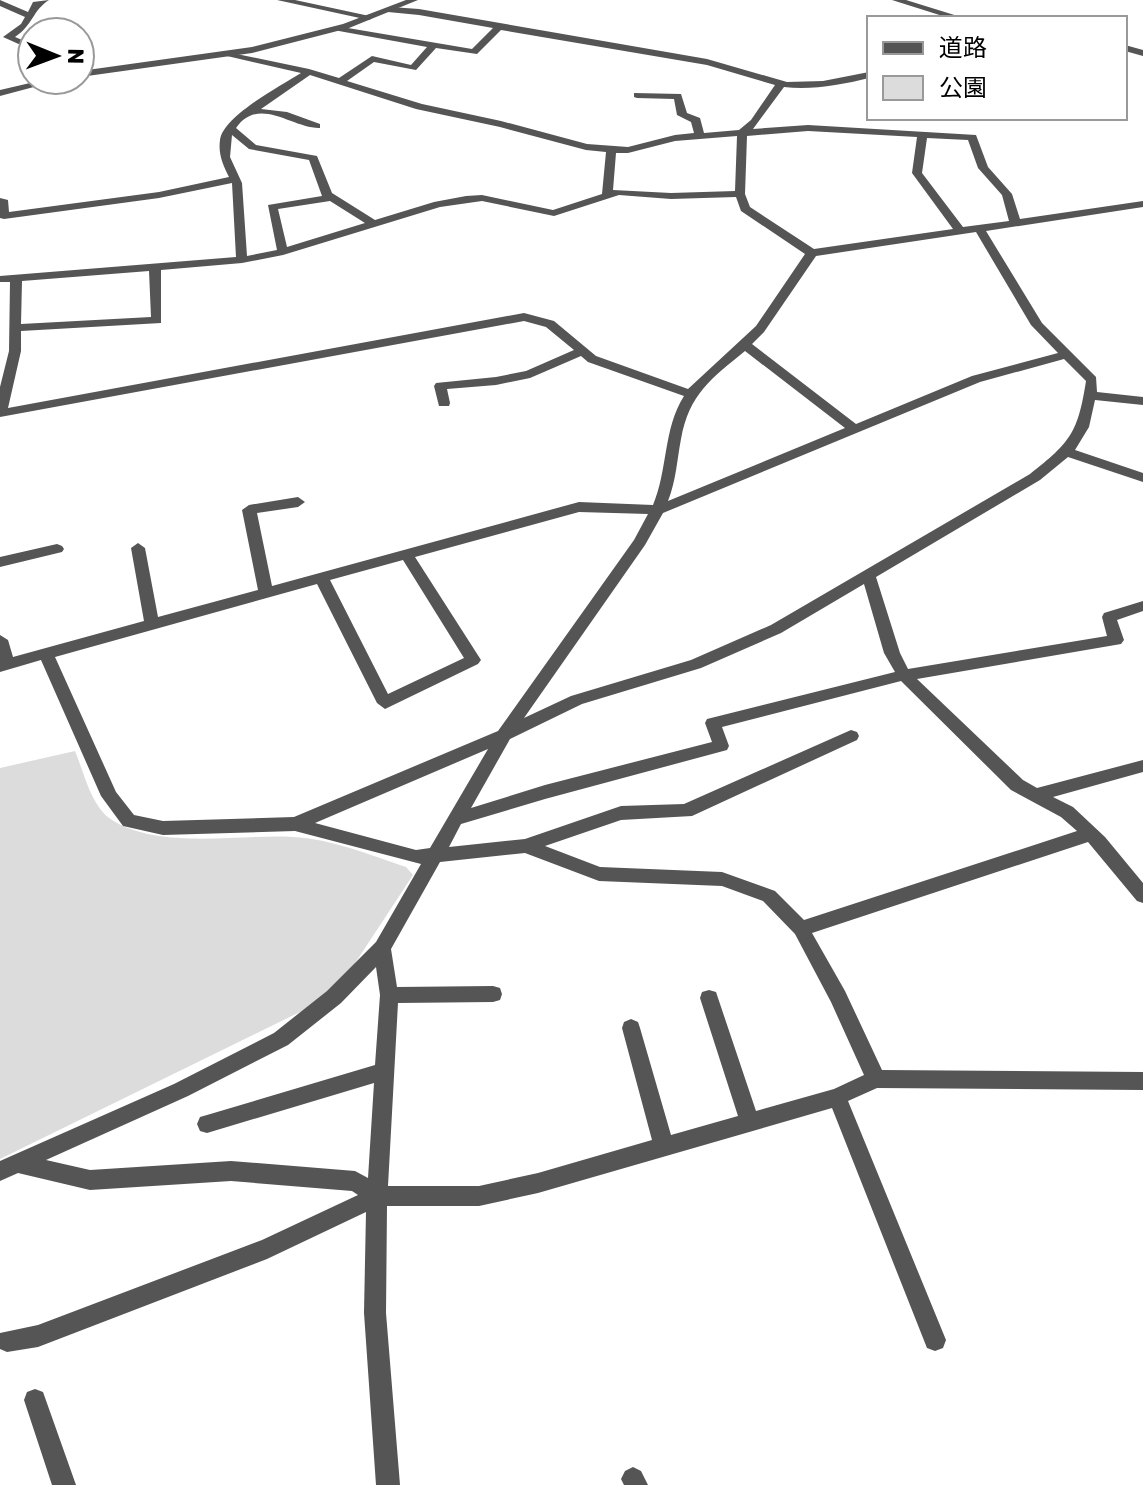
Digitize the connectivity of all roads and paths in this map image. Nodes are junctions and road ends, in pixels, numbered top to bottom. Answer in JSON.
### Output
{"nodes":[{"id":1,"x":45,"y":0,"type":"edge"},
{"id":2,"x":281,"y":0,"type":"edge"},
{"id":3,"x":414,"y":0,"type":"edge"},
{"id":4,"x":896,"y":0,"type":"edge"},
{"id":5,"x":0,"y":3,"type":"edge"},
{"id":6,"x":391,"y":10,"type":"junction"},
{"id":7,"x":30,"y":16,"type":"joint"},
{"id":8,"x":949,"y":16,"type":"edge"},
{"id":9,"x":369,"y":17,"type":"junction"},
{"id":10,"x":499,"y":27,"type":"junction"},
{"id":11,"x":339,"y":28,"type":"junction"},
{"id":12,"x":434,"y":45,"type":"junction"},
{"id":13,"x":230,"y":54,"type":"junction"},
{"id":14,"x":96,"y":70,"type":"edge"},
{"id":15,"x":309,"y":72,"type":"junction"},
{"id":16,"x":867,"y":76,"type":"edge"},
{"id":17,"x":341,"y":81,"type":"junction"},
{"id":18,"x":781,"y":84,"type":"junction"},
{"id":19,"x":637,"y":95,"type":"dead end"},
{"id":20,"x":248,"y":112,"type":"junction"},
{"id":21,"x":316,"y":126,"type":"dead end"},
{"id":22,"x":230,"y":128,"type":"junction"},
{"id":23,"x":742,"y":133,"type":"junction"},
{"id":24,"x":922,"y":134,"type":"junction"},
{"id":25,"x":700,"y":136,"type":"junction"},
{"id":26,"x":611,"y":150,"type":"junction"},
{"id":27,"x":234,"y":179,"type":"junction"},
{"id":28,"x":740,"y":194,"type":"junction"},
{"id":29,"x":607,"y":195,"type":"junction"},
{"id":30,"x":331,"y":198,"type":"junction"},
{"id":31,"x":0,"y":201,"type":"edge"},
{"id":32,"x":1143,"y":204,"type":"edge"},
{"id":33,"x":1015,"y":222,"type":"junction"},
{"id":34,"x":373,"y":223,"type":"junction"},
{"id":35,"x":979,"y":228,"type":"junction"},
{"id":36,"x":960,"y":231,"type":"junction"},
{"id":37,"x":283,"y":252,"type":"junction"},
{"id":38,"x":812,"y":253,"type":"junction"},
{"id":39,"x":242,"y":260,"type":"junction"},
{"id":40,"x":155,"y":268,"type":"junction"},
{"id":41,"x":16,"y":277,"type":"junction"},
{"id":42,"x":0,"y":279,"type":"edge"},
{"id":43,"x":17,"y":328,"type":"junction"},
{"id":44,"x":744,"y":344,"type":"junction"},
{"id":45,"x":582,"y":351,"type":"junction"},
{"id":46,"x":1065,"y":355,"type":"junction"},
{"id":47,"x":4,"y":389,"type":"edge"},
{"id":48,"x":691,"y":394,"type":"junction"},
{"id":49,"x":1090,"y":395,"type":"junction"},
{"id":50,"x":1143,"y":401,"type":"edge"},
{"id":51,"x":444,"y":403,"type":"dead end"},
{"id":52,"x":0,"y":413,"type":"edge"},
{"id":53,"x":854,"y":429,"type":"junction"},
{"id":54,"x":1067,"y":452,"type":"junction"},
{"id":55,"x":1143,"y":478,"type":"edge"},
{"id":56,"x":298,"y":502,"type":"dead end"},
{"id":57,"x":658,"y":510,"type":"junction"},
{"id":58,"x":138,"y":548,"type":"dead end"},
{"id":59,"x":57,"y":549,"type":"dead end"},
{"id":60,"x":407,"y":555,"type":"junction"},
{"id":61,"x":0,"y":562,"type":"edge"},
{"id":62,"x":868,"y":574,"type":"junction"},
{"id":63,"x":322,"y":579,"type":"junction"},
{"id":64,"x":266,"y":594,"type":"junction"},
{"id":65,"x":1143,"y":606,"type":"edge"},
{"id":66,"x":152,"y":625,"type":"junction"},
{"id":67,"x":0,"y":640,"type":"edge"},
{"id":68,"x":46,"y":654,"type":"junction"},
{"id":69,"x":3,"y":665,"type":"edge"},
{"id":70,"x":904,"y":675,"type":"junction"},
{"id":71,"x":504,"y":735,"type":"junction"},
{"id":72,"x":851,"y":736,"type":"dead end"},
{"id":73,"x":1143,"y":766,"type":"edge"},
{"id":74,"x":1035,"y":795,"type":"junction"},
{"id":75,"x":457,"y":819,"type":"junction"},
{"id":76,"x":295,"y":824,"type":"junction"},
{"id":77,"x":1090,"y":834,"type":"junction"},
{"id":78,"x":525,"y":846,"type":"junction"},
{"id":79,"x":437,"y":856,"type":"junction"},
{"id":80,"x":1141,"y":890,"type":"edge"},
{"id":81,"x":801,"y":929,"type":"junction"},
{"id":82,"x":382,"y":948,"type":"junction"},
{"id":83,"x":493,"y":994,"type":"dead end"},
{"id":84,"x":389,"y":995,"type":"junction"},
{"id":85,"x":709,"y":998,"type":"dead end"},
{"id":86,"x":631,"y":1028,"type":"dead end"},
{"id":87,"x":384,"y":1071,"type":"junction"},
{"id":88,"x":876,"y":1079,"type":"junction"},
{"id":89,"x":1143,"y":1081,"type":"edge"},
{"id":90,"x":837,"y":1097,"type":"junction"},
{"id":91,"x":750,"y":1122,"type":"junction"},
{"id":92,"x":207,"y":1124,"type":"dead end"},
{"id":93,"x":664,"y":1147,"type":"junction"},
{"id":94,"x":9,"y":1168,"type":"edge"},
{"id":95,"x":377,"y":1196,"type":"junction"},
{"id":96,"x":935,"y":1340,"type":"dead end"},
{"id":97,"x":7,"y":1341,"type":"dead end"},
{"id":98,"x":35,"y":1400,"type":"dead end"},
{"id":99,"x":64,"y":1485,"type":"edge"},
{"id":100,"x":388,"y":1485,"type":"edge"}],
"edges":[{"from":1,"to":7,"type":"street"},
{"from":2,"to":9,"type":"street"},
{"from":3,"to":6,"type":"street"},
{"from":4,"to":8,"type":"street"},
{"from":5,"to":7,"type":"street"},
{"from":6,"to":9,"type":"street"},
{"from":6,"to":10,"type":"street"},
{"from":9,"to":11,"type":"street"},
{"from":10,"to":12,"type":"street"},
{"from":10,"to":18,"type":"street"},
{"from":11,"to":12,"type":"street"},
{"from":11,"to":13,"type":"street"},
{"from":12,"to":17,"type":"street"},
{"from":13,"to":14,"type":"street"},
{"from":13,"to":15,"type":"street"},
{"from":15,"to":17,"type":"street"},
{"from":15,"to":20,"type":"street"},
{"from":16,"to":18,"type":"street"},
{"from":17,"to":26,"type":"street"},
{"from":18,"to":23,"type":"street"},
{"from":19,"to":25,"type":"street"},
{"from":20,"to":21,"type":"street"},
{"from":20,"to":22,"type":"street"},
{"from":22,"to":27,"type":"street"},
{"from":22,"to":30,"type":"street"},
{"from":23,"to":24,"type":"street"},
{"from":23,"to":25,"type":"street"},
{"from":23,"to":28,"type":"street"},
{"from":24,"to":33,"type":"street"},
{"from":24,"to":36,"type":"street"},
{"from":25,"to":26,"type":"street"},
{"from":26,"to":29,"type":"street"},
{"from":27,"to":31,"type":"street"},
{"from":27,"to":39,"type":"street"},
{"from":28,"to":29,"type":"street"},
{"from":28,"to":38,"type":"street"},
{"from":29,"to":34,"type":"street"},
{"from":30,"to":34,"type":"street"},
{"from":30,"to":37,"type":"street"},
{"from":32,"to":33,"type":"street"},
{"from":33,"to":35,"type":"street"},
{"from":34,"to":37,"type":"street"},
{"from":35,"to":36,"type":"street"},
{"from":35,"to":46,"type":"street"},
{"from":36,"to":38,"type":"street"},
{"from":37,"to":39,"type":"street"},
{"from":38,"to":44,"type":"street"},
{"from":39,"to":40,"type":"street"},
{"from":40,"to":41,"type":"street"},
{"from":40,"to":43,"type":"street"},
{"from":41,"to":42,"type":"street"},
{"from":41,"to":43,"type":"street"},
{"from":43,"to":47,"type":"street"},
{"from":44,"to":48,"type":"street"},
{"from":44,"to":53,"type":"street"},
{"from":45,"to":48,"type":"street"},
{"from":45,"to":51,"type":"street"},
{"from":45,"to":52,"type":"street"},
{"from":46,"to":49,"type":"street"},
{"from":46,"to":53,"type":"street"},
{"from":47,"to":52,"type":"street"},
{"from":48,"to":57,"type":"street"},
{"from":49,"to":50,"type":"street"},
{"from":49,"to":54,"type":"street"},
{"from":53,"to":57,"type":"street"},
{"from":54,"to":55,"type":"street"},
{"from":54,"to":62,"type":"street"},
{"from":56,"to":64,"type":"street"},
{"from":57,"to":60,"type":"street"},
{"from":57,"to":71,"type":"street"},
{"from":58,"to":66,"type":"street"},
{"from":59,"to":61,"type":"street"},
{"from":60,"to":63,"type":"street"},
{"from":60,"to":63,"type":"street"},
{"from":62,"to":70,"type":"street"},
{"from":62,"to":71,"type":"street"},
{"from":63,"to":64,"type":"street"},
{"from":64,"to":66,"type":"street"},
{"from":65,"to":70,"type":"street"},
{"from":66,"to":68,"type":"street"},
{"from":67,"to":69,"type":"street"},
{"from":68,"to":69,"type":"street"},
{"from":68,"to":76,"type":"street"},
{"from":70,"to":74,"type":"street"},
{"from":70,"to":75,"type":"street"},
{"from":71,"to":75,"type":"street"},
{"from":71,"to":76,"type":"street"},
{"from":72,"to":78,"type":"street"},
{"from":73,"to":74,"type":"street"},
{"from":74,"to":77,"type":"street"},
{"from":75,"to":79,"type":"street"},
{"from":76,"to":79,"type":"street"},
{"from":77,"to":80,"type":"street"},
{"from":77,"to":81,"type":"street"},
{"from":78,"to":79,"type":"street"},
{"from":78,"to":81,"type":"street"},
{"from":79,"to":82,"type":"street"},
{"from":81,"to":88,"type":"street"},
{"from":82,"to":84,"type":"street"},
{"from":82,"to":94,"type":"street"},
{"from":83,"to":84,"type":"street"},
{"from":84,"to":87,"type":"street"},
{"from":85,"to":91,"type":"street"},
{"from":86,"to":93,"type":"street"},
{"from":87,"to":92,"type":"street"},
{"from":87,"to":95,"type":"street"},
{"from":88,"to":89,"type":"street"},
{"from":88,"to":90,"type":"street"},
{"from":90,"to":91,"type":"street"},
{"from":90,"to":96,"type":"street"},
{"from":91,"to":93,"type":"street"},
{"from":93,"to":95,"type":"street"},
{"from":94,"to":95,"type":"street"},
{"from":95,"to":97,"type":"street"},
{"from":95,"to":100,"type":"street"},
{"from":98,"to":99,"type":"street"}]}
